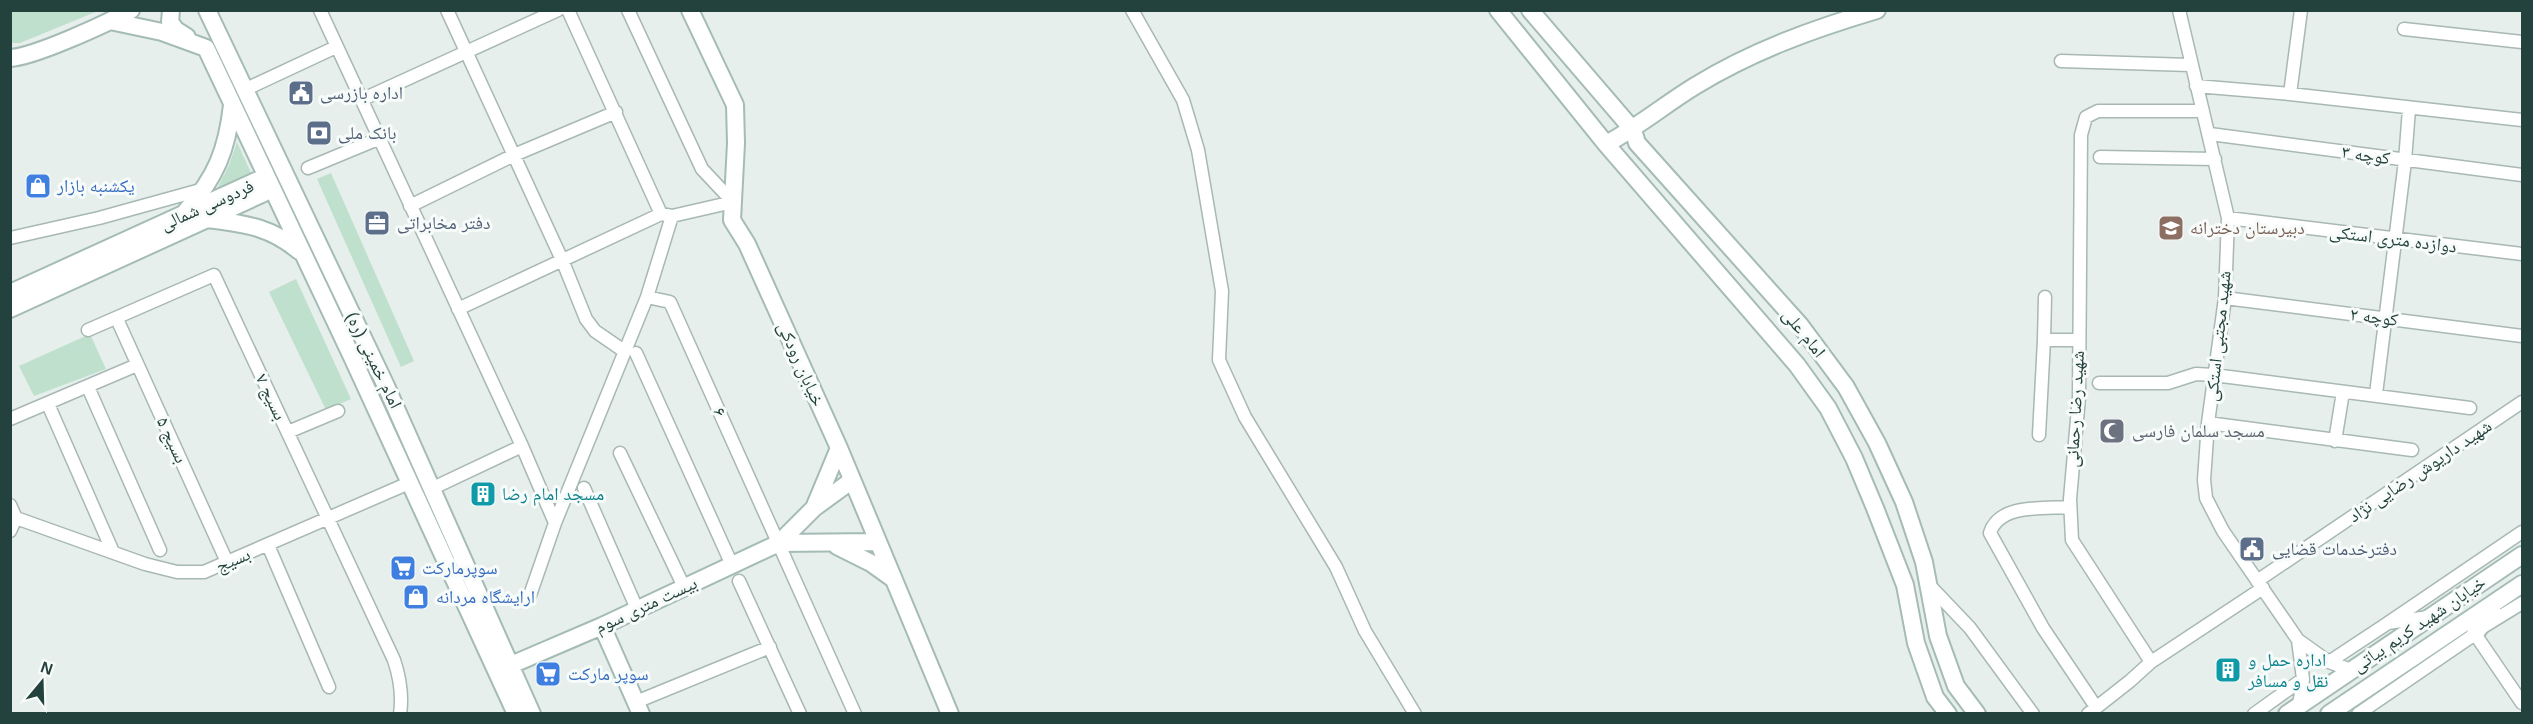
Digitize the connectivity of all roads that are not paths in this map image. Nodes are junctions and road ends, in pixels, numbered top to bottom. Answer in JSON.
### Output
{"nodes":[{"id":1,"x":131,"y":10,"type":"edge"},
{"id":2,"x":171,"y":10,"type":"edge"},
{"id":3,"x":194,"y":10,"type":"edge"},
{"id":4,"x":207,"y":10,"type":"edge"},
{"id":5,"x":320,"y":10,"type":"edge"},
{"id":6,"x":447,"y":10,"type":"edge"},
{"id":7,"x":558,"y":10,"type":"edge"},
{"id":8,"x":568,"y":10,"type":"edge"},
{"id":9,"x":628,"y":10,"type":"edge"},
{"id":10,"x":690,"y":10,"type":"edge"},
{"id":11,"x":1132,"y":10,"type":"edge"},
{"id":12,"x":1498,"y":10,"type":"edge"},
{"id":13,"x":1530,"y":10,"type":"edge"},
{"id":14,"x":1877,"y":10,"type":"edge"},
{"id":15,"x":2179,"y":10,"type":"edge"},
{"id":16,"x":2301,"y":10,"type":"edge"},
{"id":17,"x":110,"y":21,"type":"junction"},
{"id":18,"x":2404,"y":29,"type":"dead end"},
{"id":19,"x":222,"y":38,"type":"junction"},
{"id":20,"x":2523,"y":42,"type":"edge"},
{"id":21,"x":336,"y":46,"type":"junction"},
{"id":22,"x":206,"y":48,"type":"junction"},
{"id":23,"x":465,"y":53,"type":"junction"},
{"id":24,"x":10,"y":58,"type":"edge"},
{"id":25,"x":2061,"y":61,"type":"dead end"},
{"id":26,"x":2190,"y":65,"type":"junction"},
{"id":27,"x":2196,"y":86,"type":"junction"},
{"id":28,"x":246,"y":89,"type":"junction"},
{"id":29,"x":2290,"y":94,"type":"junction"},
{"id":30,"x":361,"y":100,"type":"junction"},
{"id":31,"x":232,"y":104,"type":"junction"},
{"id":32,"x":2409,"y":109,"type":"junction"},
{"id":33,"x":616,"y":111,"type":"junction"},
{"id":34,"x":2203,"y":111,"type":"junction"},
{"id":35,"x":2523,"y":120,"type":"edge"},
{"id":36,"x":259,"y":122,"type":"junction"},
{"id":37,"x":242,"y":127,"type":"junction"},
{"id":38,"x":1633,"y":130,"type":"junction"},
{"id":39,"x":2210,"y":134,"type":"junction"},
{"id":40,"x":378,"y":139,"type":"junction"},
{"id":41,"x":1606,"y":144,"type":"junction"},
{"id":42,"x":514,"y":155,"type":"junction"},
{"id":43,"x":2100,"y":157,"type":"dead end"},
{"id":44,"x":2215,"y":159,"type":"junction"},
{"id":45,"x":2405,"y":161,"type":"junction"},
{"id":46,"x":308,"y":168,"type":"dead end"},
{"id":47,"x":2523,"y":175,"type":"edge"},
{"id":48,"x":277,"y":179,"type":"junction"},
{"id":49,"x":206,"y":189,"type":"junction"},
{"id":50,"x":733,"y":202,"type":"junction"},
{"id":51,"x":410,"y":206,"type":"junction"},
{"id":52,"x":667,"y":215,"type":"junction"},
{"id":53,"x":181,"y":216,"type":"junction"},
{"id":54,"x":2228,"y":218,"type":"junction"},
{"id":55,"x":206,"y":219,"type":"junction"},
{"id":56,"x":10,"y":238,"type":"edge"},
{"id":57,"x":2396,"y":239,"type":"junction"},
{"id":58,"x":303,"y":254,"type":"junction"},
{"id":59,"x":2523,"y":254,"type":"edge"},
{"id":60,"x":563,"y":262,"type":"junction"},
{"id":61,"x":10,"y":293,"type":"edge"},
{"id":62,"x":647,"y":297,"type":"junction"},
{"id":63,"x":2045,"y":297,"type":"dead end"},
{"id":64,"x":2225,"y":298,"type":"junction"},
{"id":65,"x":10,"y":309,"type":"edge"},
{"id":66,"x":458,"y":309,"type":"junction"},
{"id":67,"x":2386,"y":318,"type":"junction"},
{"id":68,"x":117,"y":319,"type":"junction"},
{"id":69,"x":88,"y":330,"type":"dead end"},
{"id":70,"x":2523,"y":336,"type":"edge"},
{"id":71,"x":2044,"y":340,"type":"junction"},
{"id":72,"x":2079,"y":340,"type":"junction"},
{"id":73,"x":630,"y":352,"type":"junction"},
{"id":74,"x":137,"y":365,"type":"junction"},
{"id":75,"x":2214,"y":375,"type":"junction"},
{"id":76,"x":2099,"y":384,"type":"dead end"},
{"id":77,"x":88,"y":387,"type":"junction"},
{"id":78,"x":2343,"y":392,"type":"junction"},
{"id":79,"x":2376,"y":394,"type":"junction"},
{"id":80,"x":2523,"y":402,"type":"edge"},
{"id":81,"x":48,"y":404,"type":"junction"},
{"id":82,"x":2470,"y":408,"type":"dead end"},
{"id":83,"x":338,"y":411,"type":"dead end"},
{"id":84,"x":10,"y":419,"type":"edge"},
{"id":85,"x":2208,"y":423,"type":"junction"},
{"id":86,"x":288,"y":432,"type":"junction"},
{"id":87,"x":2039,"y":435,"type":"dead end"},
{"id":88,"x":2335,"y":441,"type":"junction"},
{"id":89,"x":522,"y":447,"type":"junction"},
{"id":90,"x":839,"y":448,"type":"junction"},
{"id":91,"x":2412,"y":450,"type":"dead end"},
{"id":92,"x":620,"y":453,"type":"dead end"},
{"id":93,"x":851,"y":481,"type":"junction"},
{"id":94,"x":409,"y":483,"type":"junction"},
{"id":95,"x":433,"y":488,"type":"junction"},
{"id":96,"x":584,"y":488,"type":"dead end"},
{"id":97,"x":10,"y":505,"type":"edge"},
{"id":98,"x":2070,"y":507,"type":"junction"},
{"id":99,"x":814,"y":508,"type":"junction"},
{"id":100,"x":16,"y":518,"type":"junction"},
{"id":101,"x":329,"y":518,"type":"junction"},
{"id":102,"x":555,"y":523,"type":"junction"},
{"id":103,"x":10,"y":531,"type":"edge"},
{"id":104,"x":2523,"y":532,"type":"edge"},
{"id":105,"x":877,"y":542,"type":"junction"},
{"id":106,"x":779,"y":543,"type":"junction"},
{"id":107,"x":830,"y":543,"type":"junction"},
{"id":108,"x":268,"y":545,"type":"junction"},
{"id":109,"x":160,"y":550,"type":"dead end"},
{"id":110,"x":113,"y":552,"type":"junction"},
{"id":111,"x":2523,"y":555,"type":"edge"},
{"id":112,"x":227,"y":562,"type":"junction"},
{"id":113,"x":732,"y":565,"type":"junction"},
{"id":114,"x":893,"y":579,"type":"junction"},
{"id":115,"x":739,"y":581,"type":"dead end"},
{"id":116,"x":2260,"y":584,"type":"junction"},
{"id":117,"x":2523,"y":584,"type":"edge"},
{"id":118,"x":1930,"y":586,"type":"junction"},
{"id":119,"x":684,"y":587,"type":"junction"},
{"id":120,"x":529,"y":598,"type":"dead end"},
{"id":121,"x":2498,"y":602,"type":"junction"},
{"id":122,"x":2523,"y":603,"type":"edge"},
{"id":123,"x":637,"y":609,"type":"junction"},
{"id":124,"x":2429,"y":617,"type":"junction"},
{"id":125,"x":2388,"y":623,"type":"junction"},
{"id":126,"x":602,"y":626,"type":"junction"},
{"id":127,"x":2476,"y":632,"type":"junction"},
{"id":128,"x":2298,"y":640,"type":"junction"},
{"id":129,"x":770,"y":647,"type":"junction"},
{"id":130,"x":2151,"y":662,"type":"junction"},
{"id":131,"x":2329,"y":662,"type":"junction"},
{"id":132,"x":511,"y":665,"type":"junction"},
{"id":133,"x":2351,"y":670,"type":"junction"},
{"id":134,"x":2303,"y":679,"type":"junction"},
{"id":135,"x":1956,"y":686,"type":"junction"},
{"id":136,"x":329,"y":687,"type":"dead end"},
{"id":137,"x":1935,"y":697,"type":"junction"},
{"id":138,"x":2523,"y":703,"type":"edge"},
{"id":139,"x":639,"y":708,"type":"edge"},
{"id":140,"x":1973,"y":709,"type":"edge"},
{"id":141,"x":2293,"y":709,"type":"edge"},
{"id":142,"x":2092,"y":710,"type":"edge"},
{"id":143,"x":400,"y":714,"type":"edge"},
{"id":144,"x":516,"y":714,"type":"edge"},
{"id":145,"x":532,"y":714,"type":"edge"},
{"id":146,"x":800,"y":714,"type":"edge"},
{"id":147,"x":855,"y":714,"type":"edge"},
{"id":148,"x":950,"y":714,"type":"edge"},
{"id":149,"x":1416,"y":714,"type":"edge"},
{"id":150,"x":1948,"y":714,"type":"edge"},
{"id":151,"x":1986,"y":714,"type":"edge"},
{"id":152,"x":2033,"y":714,"type":"edge"},
{"id":153,"x":2254,"y":714,"type":"edge"},
{"id":154,"x":2329,"y":714,"type":"edge"},
{"id":155,"x":2358,"y":714,"type":"edge"}],
"edges":[{"from":1,"to":17,"type":"main road"},
{"from":2,"to":22,"type":"main road"},
{"from":3,"to":19,"type":"main road"},
{"from":4,"to":19,"type":"main road","name":"امام خمینی (ره)"},
{"from":5,"to":21,"type":"street"},
{"from":6,"to":23,"type":"street"},
{"from":7,"to":23,"type":"street"},
{"from":8,"to":33,"type":"street"},
{"from":9,"to":50,"type":"street"},
{"from":10,"to":50,"type":"main road","name":"خیابان رودکی"},
{"from":11,"to":149,"type":"street"},
{"from":12,"to":41,"type":"main road","name":"امام علی"},
{"from":13,"to":38,"type":"main road","name":"امام علی"},
{"from":14,"to":38,"type":"main road"},
{"from":15,"to":26,"type":"street","name":"شهید مجتبی استکی"},
{"from":16,"to":29,"type":"street"},
{"from":17,"to":22,"type":"main road"},
{"from":17,"to":24,"type":"main road"},
{"from":18,"to":20,"type":"street"},
{"from":19,"to":28,"type":"main road","name":"امام خمینی (ره)"},
{"from":21,"to":28,"type":"street"},
{"from":21,"to":30,"type":"street"},
{"from":22,"to":31,"type":"main road","name":"امام خمینی (ره)"},
{"from":23,"to":30,"type":"street"},
{"from":23,"to":42,"type":"street"},
{"from":25,"to":26,"type":"street"},
{"from":26,"to":27,"type":"street","name":"شهید مجتبی استکی"},
{"from":27,"to":29,"type":"street"},
{"from":27,"to":34,"type":"street","name":"شهید مجتبی استکی"},
{"from":28,"to":36,"type":"main road","name":"امام خمینی (ره)"},
{"from":29,"to":32,"type":"street"},
{"from":30,"to":40,"type":"street"},
{"from":31,"to":37,"type":"main road","name":"امام خمینی (ره)"},
{"from":31,"to":49,"type":"main road"},
{"from":32,"to":35,"type":"street"},
{"from":32,"to":45,"type":"street"},
{"from":33,"to":42,"type":"street"},
{"from":33,"to":52,"type":"street"},
{"from":34,"to":39,"type":"street","name":"شهید مجتبی استکی"},
{"from":34,"to":72,"type":"street","name":"شهید رضا رحمانی"},
{"from":36,"to":37,"type":"main road"},
{"from":36,"to":48,"type":"main road","name":"امام خمینی (ره)"},
{"from":37,"to":48,"type":"main road","name":"امام خمینی (ره)"},
{"from":38,"to":41,"type":"main road"},
{"from":38,"to":118,"type":"main road","name":"امام علی"},
{"from":39,"to":44,"type":"street","name":"شهید مجتبی استکی"},
{"from":39,"to":45,"type":"street","name":"کوچه ۳"},
{"from":40,"to":46,"type":"street"},
{"from":40,"to":51,"type":"street"},
{"from":41,"to":137,"type":"main road","name":"امام علی"},
{"from":42,"to":51,"type":"street"},
{"from":42,"to":60,"type":"street"},
{"from":43,"to":44,"type":"street"},
{"from":44,"to":54,"type":"street","name":"شهید مجتبی استکی"},
{"from":45,"to":47,"type":"street","name":"کوچه ۳"},
{"from":45,"to":57,"type":"street"},
{"from":48,"to":53,"type":"main road","name":"فردوسی شمالی"},
{"from":48,"to":55,"type":"main road","name":"فردوسی شمالی"},
{"from":48,"to":58,"type":"main road","name":"امام خمینی (ره)"},
{"from":48,"to":95,"type":"main road","name":"امام خمینی (ره)"},
{"from":49,"to":53,"type":"main road"},
{"from":49,"to":56,"type":"street"},
{"from":50,"to":52,"type":"street"},
{"from":50,"to":90,"type":"main road","name":"خیابان رودکی"},
{"from":51,"to":66,"type":"street"},
{"from":52,"to":60,"type":"street"},
{"from":52,"to":62,"type":"street"},
{"from":53,"to":61,"type":"main road","name":"فردوسی شمالی"},
{"from":54,"to":57,"type":"street","name":"دوازده متری استکی"},
{"from":54,"to":64,"type":"street","name":"شهید مجتبی استکی"},
{"from":55,"to":58,"type":"main road"},
{"from":55,"to":65,"type":"main road","name":"فردوسی شمالی"},
{"from":57,"to":59,"type":"street","name":"دوازده متری استکی"},
{"from":57,"to":67,"type":"street"},
{"from":58,"to":94,"type":"main road","name":"امام خمینی (ره)"},
{"from":60,"to":66,"type":"street"},
{"from":60,"to":73,"type":"street"},
{"from":62,"to":73,"type":"street"},
{"from":62,"to":106,"type":"street","name":"۶"},
{"from":63,"to":71,"type":"street"},
{"from":64,"to":67,"type":"street","name":"کوچه ۲"},
{"from":64,"to":75,"type":"street","name":"شهید مجتبی استکی"},
{"from":66,"to":89,"type":"street"},
{"from":67,"to":70,"type":"street","name":"کوچه ۲"},
{"from":67,"to":79,"type":"street"},
{"from":68,"to":69,"type":"street"},
{"from":68,"to":74,"type":"street","name":"بسیج ۵"},
{"from":68,"to":86,"type":"street","name":"بسیج ۷"},
{"from":71,"to":72,"type":"street"},
{"from":71,"to":87,"type":"street"},
{"from":72,"to":98,"type":"street","name":"شهید رضا رحمانی"},
{"from":73,"to":102,"type":"street"},
{"from":73,"to":113,"type":"street"},
{"from":74,"to":77,"type":"street"},
{"from":74,"to":112,"type":"street","name":"بسیج ۵"},
{"from":75,"to":76,"type":"street"},
{"from":75,"to":78,"type":"street"},
{"from":75,"to":85,"type":"street","name":"شهید مجتبی استکی"},
{"from":77,"to":81,"type":"street"},
{"from":77,"to":109,"type":"street"},
{"from":78,"to":79,"type":"street"},
{"from":78,"to":88,"type":"street"},
{"from":79,"to":82,"type":"street"},
{"from":80,"to":116,"type":"street","name":"شهید داریوش رضایی نژاد"},
{"from":81,"to":84,"type":"street"},
{"from":81,"to":110,"type":"street"},
{"from":83,"to":86,"type":"street"},
{"from":85,"to":88,"type":"street"},
{"from":85,"to":116,"type":"street","name":"شهید مجتبی استکی"},
{"from":86,"to":101,"type":"street","name":"بسیج ۷"},
{"from":88,"to":91,"type":"street"},
{"from":89,"to":95,"type":"street"},
{"from":89,"to":102,"type":"street"},
{"from":90,"to":93,"type":"main road","name":"خیابان رودکی"},
{"from":90,"to":99,"type":"main road"},
{"from":92,"to":119,"type":"street"},
{"from":93,"to":99,"type":"main road","name":"بیست متری سوم"},
{"from":93,"to":105,"type":"main road","name":"خیابان رودکی"},
{"from":94,"to":101,"type":"street","name":"بسیج"},
{"from":94,"to":144,"type":"main road","name":"امام خمینی (ره)"},
{"from":95,"to":132,"type":"main road","name":"امام خمینی (ره)"},
{"from":96,"to":123,"type":"street"},
{"from":97,"to":100,"type":"street"},
{"from":98,"to":130,"type":"street","name":"شهید رضا رحمانی"},
{"from":98,"to":142,"type":"street"},
{"from":99,"to":106,"type":"main road","name":"بیست متری سوم"},
{"from":100,"to":103,"type":"street"},
{"from":100,"to":110,"type":"street","name":"بسیج"},
{"from":101,"to":108,"type":"street","name":"بسیج"},
{"from":101,"to":143,"type":"street","name":"بسیج ۷"},
{"from":102,"to":120,"type":"street"},
{"from":104,"to":125,"type":"street"},
{"from":105,"to":107,"type":"main road","name":"بیست متری سوم"},
{"from":105,"to":114,"type":"main road","name":"خیابان رودکی"},
{"from":106,"to":107,"type":"main road","name":"بیست متری سوم"},
{"from":106,"to":113,"type":"main road","name":"بیست متری سوم"},
{"from":106,"to":147,"type":"street"},
{"from":107,"to":114,"type":"main road"},
{"from":108,"to":112,"type":"street","name":"بسیج"},
{"from":108,"to":136,"type":"street"},
{"from":110,"to":112,"type":"street","name":"بسیج"},
{"from":111,"to":124,"type":"main road","name":"خیابان شهید کریم بیاتی"},
{"from":113,"to":119,"type":"main road","name":"بیست متری سوم"},
{"from":114,"to":148,"type":"main road","name":"خیابان رودکی"},
{"from":115,"to":129,"type":"street"},
{"from":116,"to":128,"type":"street","name":"شهید مجتبی استکی"},
{"from":116,"to":130,"type":"street"},
{"from":117,"to":121,"type":"main road","name":"خیابان شهید کریم بیاتی"},
{"from":118,"to":135,"type":"main road","name":"امام علی"},
{"from":118,"to":152,"type":"street"},
{"from":119,"to":123,"type":"main road","name":"بیست متری سوم"},
{"from":121,"to":127,"type":"main road"},
{"from":121,"to":154,"type":"main road","name":"خیابان شهید کریم بیاتی"},
{"from":122,"to":127,"type":"street"},
{"from":123,"to":126,"type":"main road","name":"بیست متری سوم"},
{"from":124,"to":125,"type":"street"},
{"from":124,"to":133,"type":"main road","name":"خیابان شهید کریم بیاتی"},
{"from":125,"to":131,"type":"street"},
{"from":126,"to":132,"type":"main road","name":"بیست متری سوم"},
{"from":126,"to":139,"type":"main road"},
{"from":127,"to":138,"type":"street"},
{"from":127,"to":155,"type":"street"},
{"from":128,"to":131,"type":"street"},
{"from":128,"to":134,"type":"street"},
{"from":129,"to":139,"type":"street"},
{"from":129,"to":146,"type":"street"},
{"from":130,"to":142,"type":"street"},
{"from":131,"to":133,"type":"street"},
{"from":132,"to":145,"type":"main road","name":"امام خمینی (ره)"},
{"from":133,"to":141,"type":"main road","name":"خیابان شهید کریم بیاتی"},
{"from":134,"to":141,"type":"street"},
{"from":134,"to":153,"type":"street"},
{"from":135,"to":137,"type":"main road"},
{"from":135,"to":140,"type":"main road","name":"امام علی"},
{"from":137,"to":150,"type":"main road","name":"امام علی"},
{"from":140,"to":151,"type":"street"}]}
